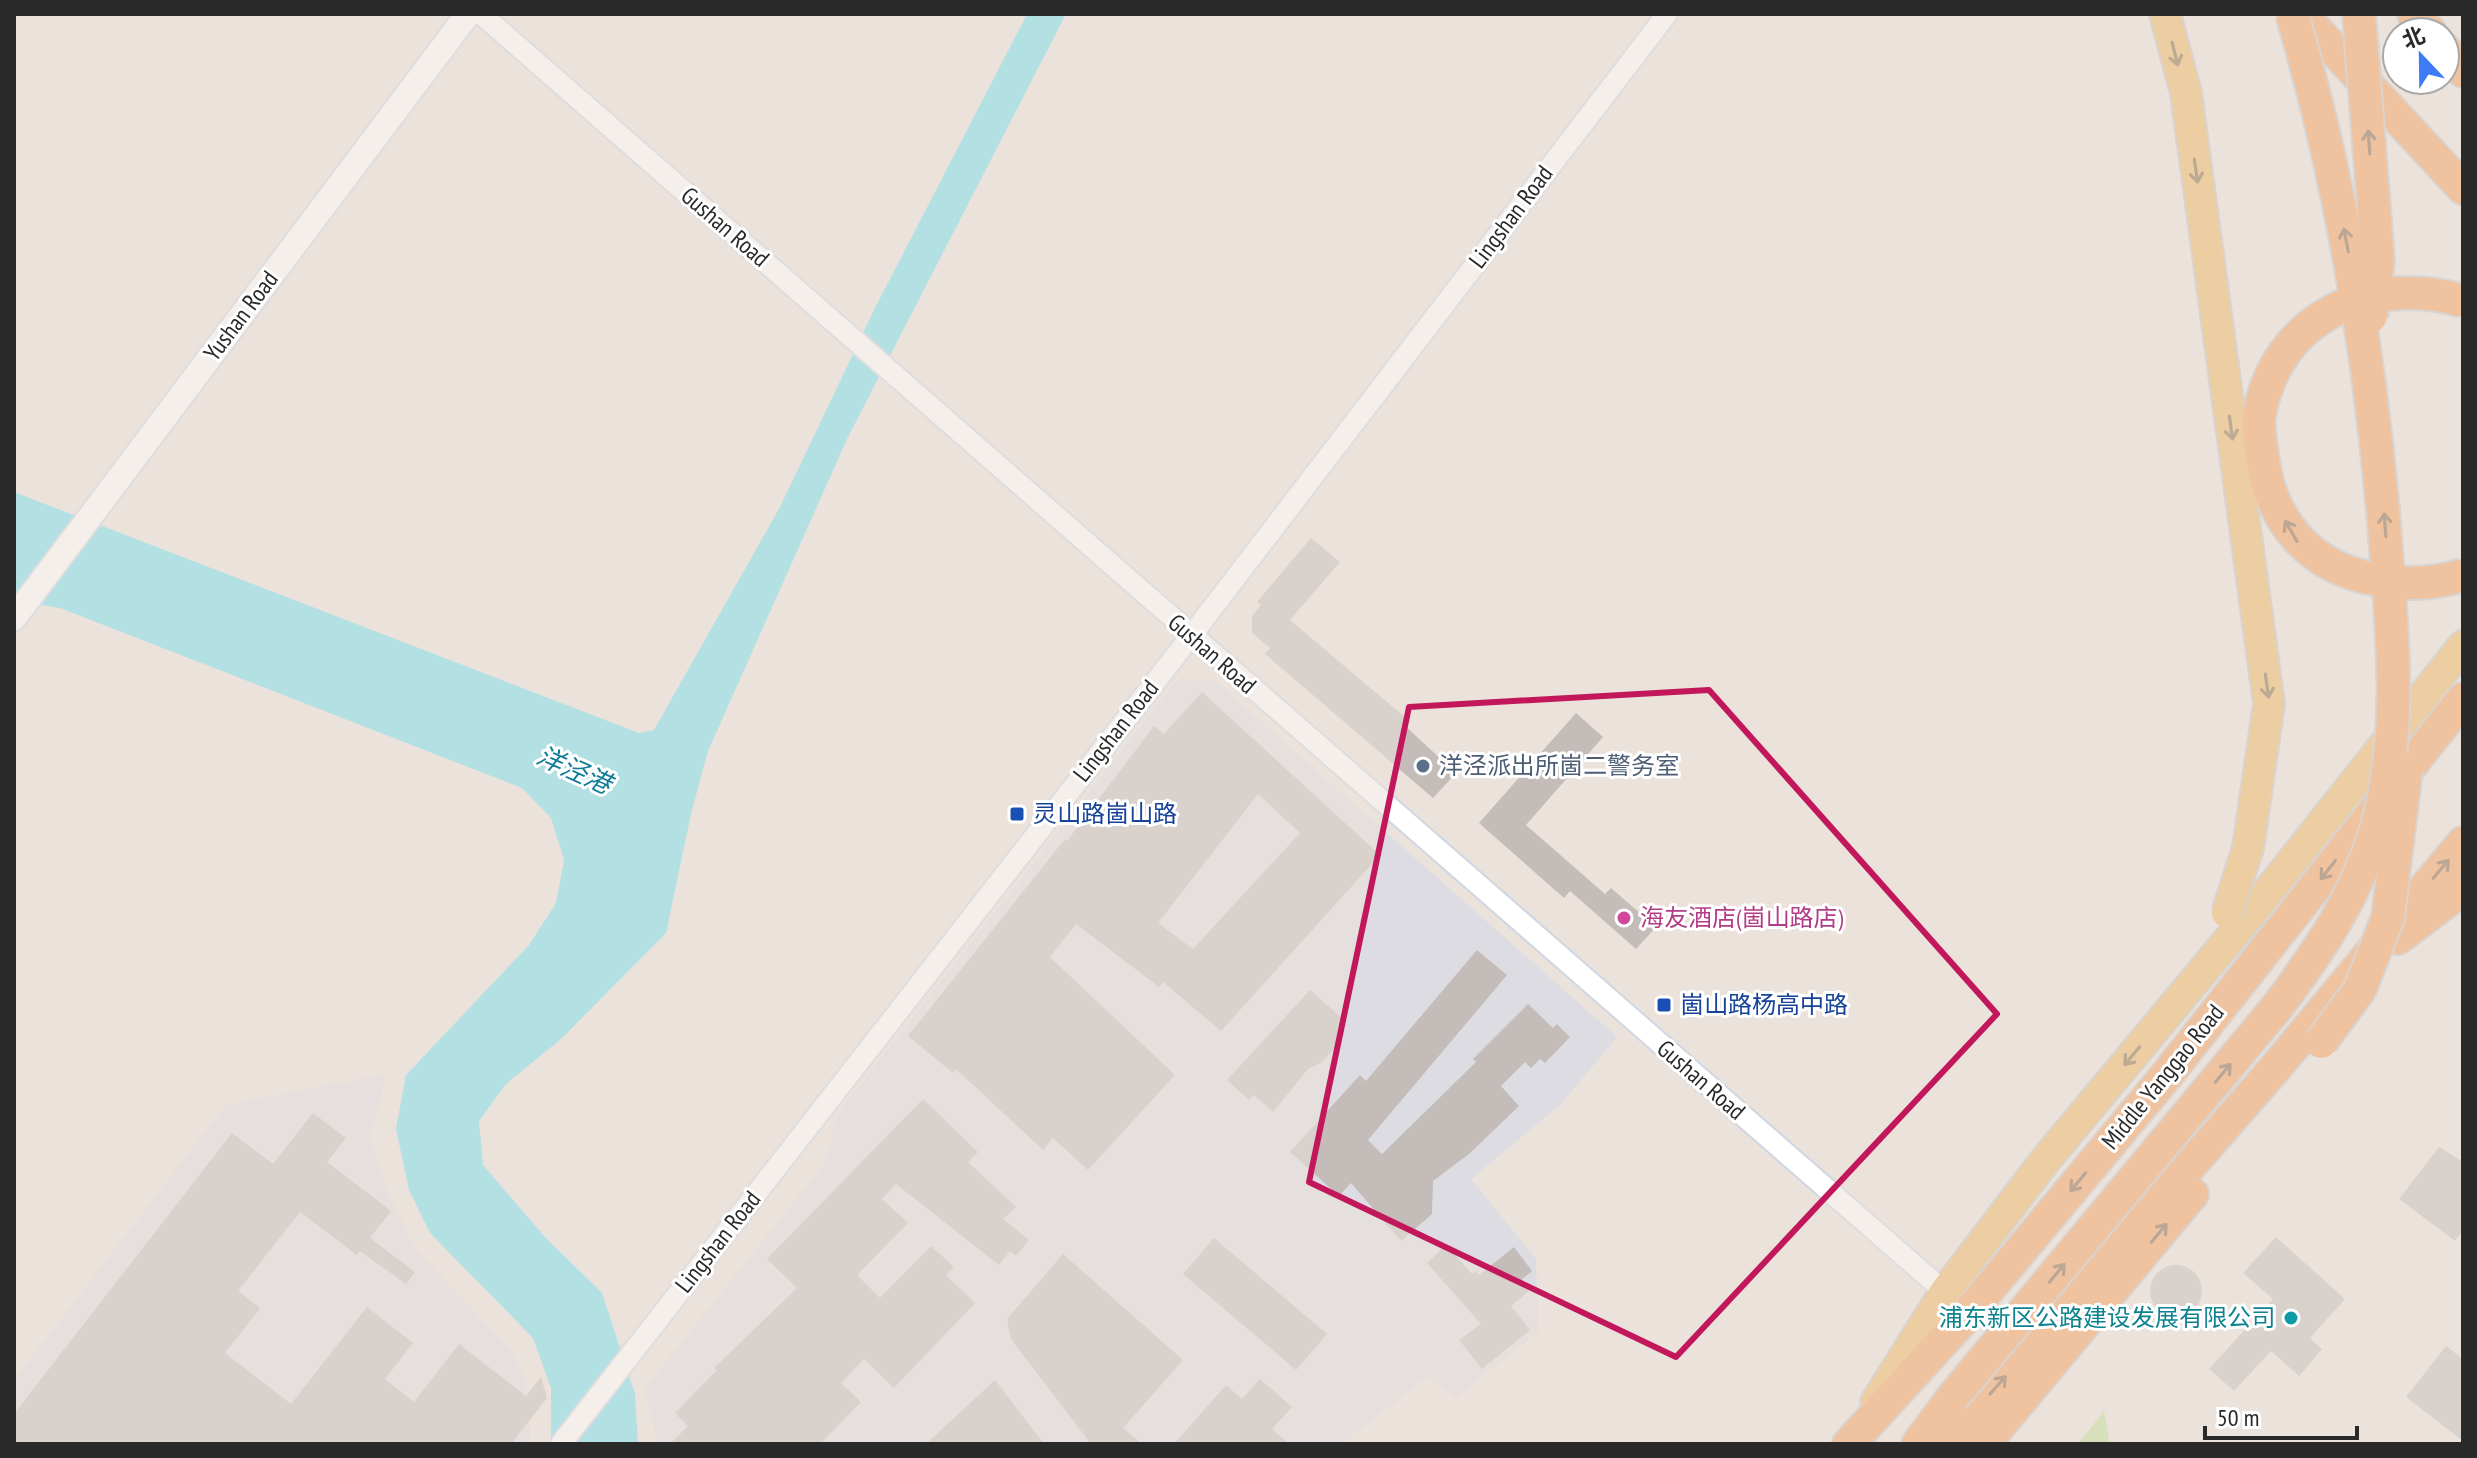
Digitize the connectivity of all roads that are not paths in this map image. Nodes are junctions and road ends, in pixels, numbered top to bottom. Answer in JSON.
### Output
{"nodes":[{"id":1,"x":468,"y":14,"type":"edge"},
{"id":2,"x":481,"y":14,"type":"edge"},
{"id":3,"x":1667,"y":14,"type":"edge"},
{"id":4,"x":2165,"y":14,"type":"edge"},
{"id":5,"x":2292,"y":14,"type":"edge"},
{"id":6,"x":2301,"y":14,"type":"edge"},
{"id":7,"x":2359,"y":14,"type":"edge"},
{"id":8,"x":2463,"y":188,"type":"edge"},
{"id":9,"x":2463,"y":301,"type":"edge"},
{"id":10,"x":2366,"y":359,"type":"junction"},
{"id":11,"x":2463,"y":575,"type":"edge"},
{"id":12,"x":14,"y":618,"type":"edge"},
{"id":13,"x":1191,"y":636,"type":"junction"},
{"id":14,"x":2463,"y":646,"type":"edge"},
{"id":15,"x":2395,"y":671,"type":"junction"},
{"id":16,"x":2463,"y":699,"type":"edge"},
{"id":17,"x":2463,"y":843,"type":"edge"},
{"id":18,"x":2463,"y":889,"type":"edge"},
{"id":19,"x":2360,"y":966,"type":"junction"},
{"id":20,"x":2172,"y":1008,"type":"junction"},
{"id":21,"x":1945,"y":1292,"type":"junction"},
{"id":22,"x":1851,"y":1442,"type":"edge"},
{"id":23,"x":561,"y":1444,"type":"edge"},
{"id":24,"x":1918,"y":1444,"type":"edge"},
{"id":25,"x":1947,"y":1444,"type":"edge"},
{"id":26,"x":1984,"y":1444,"type":"edge"}],
"edges":[{"from":1,"to":12,"type":"street","name":"Yushan Road"},
{"from":2,"to":13,"type":"street","name":"Gushan Road"},
{"from":3,"to":13,"type":"street","name":"Lingshan Road"},
{"from":4,"to":20,"type":"main road","one_way":true,"bridge":true},
{"from":10,"to":5,"type":"highway","one_way":true,"bridge":true},
{"from":6,"to":8,"type":"highway"},
{"from":10,"to":7,"type":"highway","one_way":true,"bridge":true},
{"from":11,"to":9,"type":"highway","one_way":true,"bridge":true},
{"from":15,"to":10,"type":"highway","one_way":true,"bridge":true},
{"from":13,"to":21,"type":"street","name":"Gushan Road"},
{"from":13,"to":23,"type":"street","name":"Lingshan Road"},
{"from":14,"to":20,"type":"main road"},
{"from":24,"to":15,"type":"highway","one_way":true,"bridge":true},
{"from":26,"to":15,"type":"highway","one_way":true,"bridge":true},
{"from":16,"to":22,"type":"highway","name":"Middle Yanggao Road","one_way":true},
{"from":19,"to":17,"type":"highway","one_way":true},
{"from":18,"to":19,"type":"highway"},
{"from":25,"to":19,"type":"highway","one_way":true},
{"from":20,"to":21,"type":"main road","one_way":true},
{"from":21,"to":22,"type":"main road"}]}
